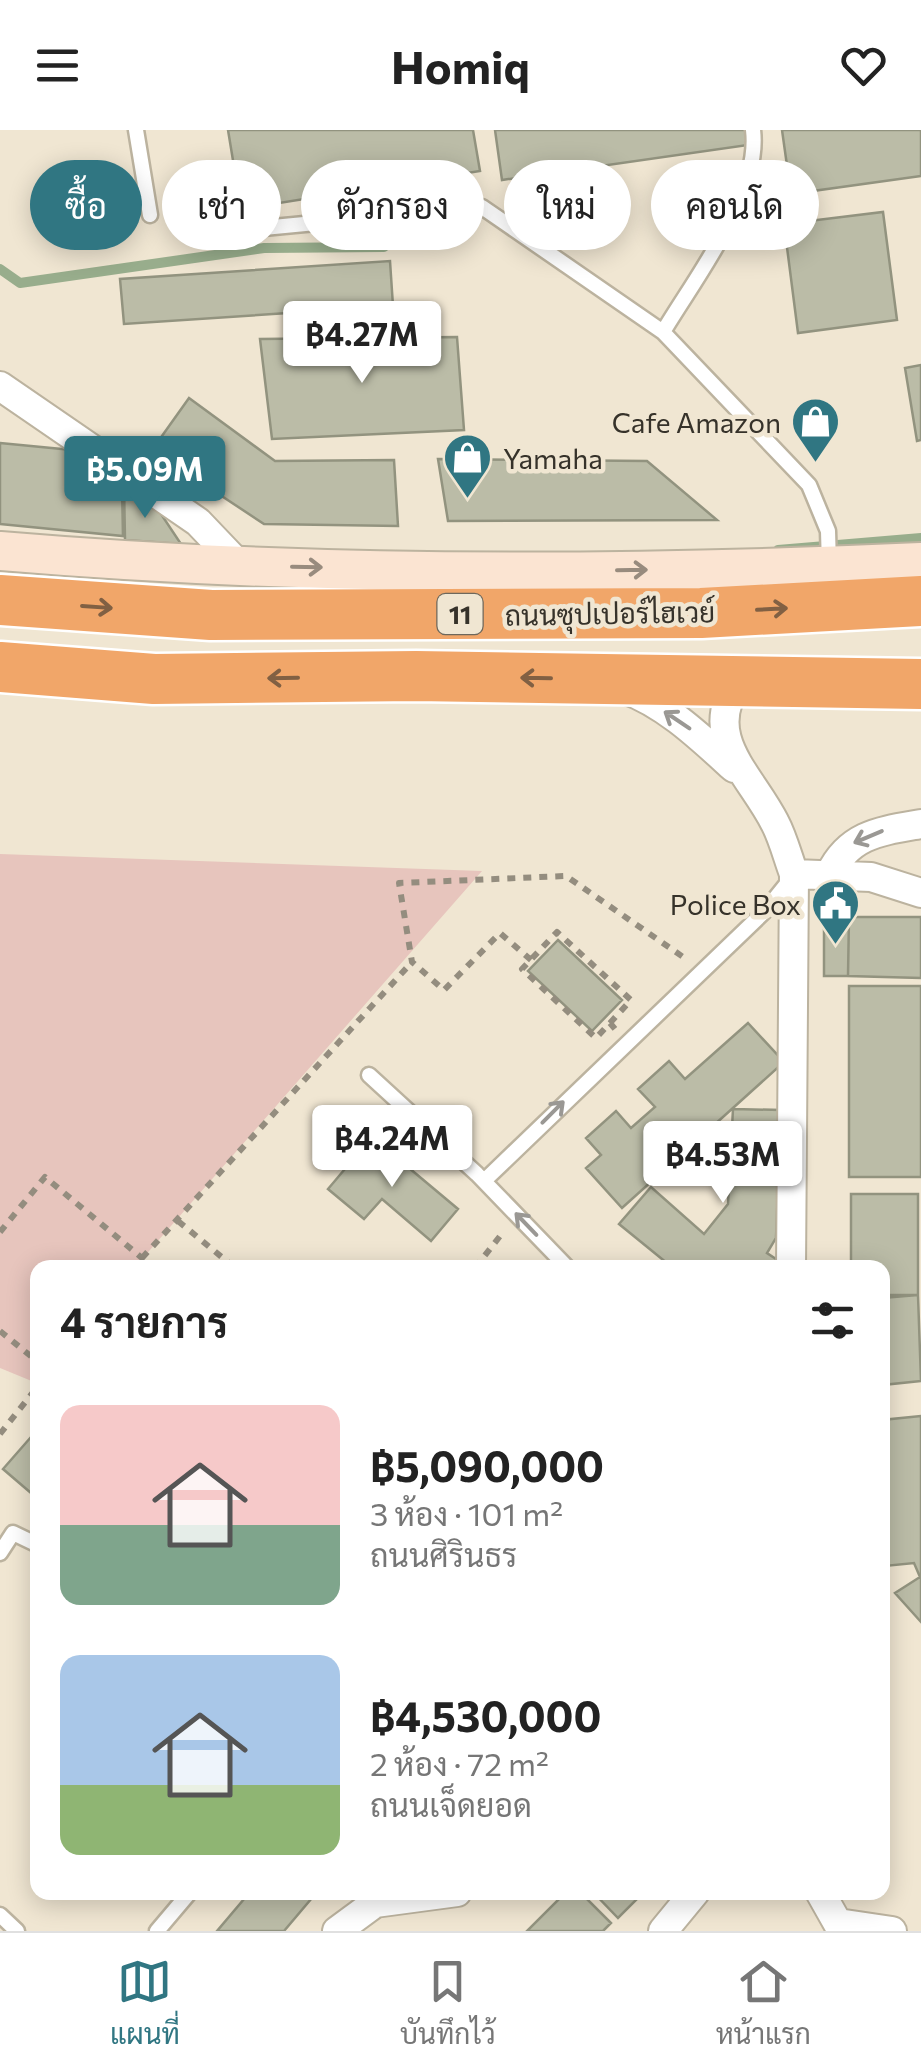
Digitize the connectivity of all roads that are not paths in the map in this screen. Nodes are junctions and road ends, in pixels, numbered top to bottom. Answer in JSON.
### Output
{"nodes":[{"id":1,"x":136,"y":130,"type":"edge"},
{"id":2,"x":753,"y":130,"type":"edge"},
{"id":3,"x":150,"y":214,"type":"dead end"},
{"id":4,"x":281,"y":226,"type":"edge"},
{"id":5,"x":663,"y":332,"type":"junction"},
{"id":6,"x":0,"y":386,"type":"edge"},
{"id":7,"x":828,"y":550,"type":"junction"},
{"id":8,"x":0,"y":551,"type":"edge"},
{"id":9,"x":921,"y":562,"type":"edge"},
{"id":10,"x":240,"y":566,"type":"junction"},
{"id":11,"x":0,"y":600,"type":"edge"},
{"id":12,"x":921,"y":600,"type":"edge"},
{"id":13,"x":0,"y":667,"type":"edge"},
{"id":14,"x":596,"y":680,"type":"junction"},
{"id":15,"x":738,"y":682,"type":"junction"},
{"id":16,"x":921,"y":684,"type":"edge"},
{"id":17,"x":746,"y":779,"type":"junction"},
{"id":18,"x":921,"y":824,"type":"edge"},
{"id":19,"x":794,"y":874,"type":"junction"},
{"id":20,"x":830,"y":874,"type":"junction"},
{"id":21,"x":921,"y":893,"type":"edge"},
{"id":22,"x":369,"y":1075,"type":"dead end"},
{"id":23,"x":484,"y":1181,"type":"junction"},
{"id":24,"x":560,"y":1260,"type":"edge"},
{"id":25,"x":791,"y":1260,"type":"edge"},
{"id":26,"x":6,"y":1532,"type":"edge"},
{"id":27,"x":30,"y":1542,"type":"edge"},
{"id":28,"x":0,"y":1554,"type":"edge"},
{"id":29,"x":183,"y":1900,"type":"edge"},
{"id":30,"x":402,"y":1900,"type":"edge"},
{"id":31,"x":688,"y":1900,"type":"edge"},
{"id":32,"x":825,"y":1900,"type":"edge"},
{"id":33,"x":0,"y":1916,"type":"edge"},
{"id":34,"x":840,"y":1927,"type":"edge"},
{"id":35,"x":16,"y":1931,"type":"edge"},
{"id":36,"x":157,"y":1931,"type":"edge"},
{"id":37,"x":337,"y":1931,"type":"edge"},
{"id":38,"x":663,"y":1931,"type":"edge"},
{"id":39,"x":892,"y":1931,"type":"edge"}],
"edges":[{"from":1,"to":3,"type":"lane"},
{"from":2,"to":5,"type":"lane"},
{"from":4,"to":5,"type":"lane"},
{"from":5,"to":7,"type":"lane"},
{"from":6,"to":10,"type":"street"},
{"from":7,"to":9,"type":"main road"},
{"from":10,"to":7,"type":"main road","one_way":true},
{"from":8,"to":10,"type":"main road"},
{"from":11,"to":12,"type":"highway","name":"ถนนซุปเปอร์ไฮเวย์","number":"11","one_way":true},
{"from":14,"to":13,"type":"highway","one_way":true},
{"from":14,"to":15,"type":"highway"},
{"from":17,"to":14,"type":"street","one_way":true},
{"from":15,"to":16,"type":"highway"},
{"from":15,"to":17,"type":"street"},
{"from":17,"to":19,"type":"street"},
{"from":18,"to":20,"type":"street","one_way":true},
{"from":19,"to":20,"type":"street"},
{"from":23,"to":19,"type":"lane","one_way":true},
{"from":19,"to":25,"type":"street"},
{"from":20,"to":21,"type":"street"},
{"from":22,"to":23,"type":"lane"},
{"from":24,"to":23,"type":"lane","one_way":true},
{"from":26,"to":27,"type":"lane"},
{"from":26,"to":28,"type":"lane"},
{"from":29,"to":36,"type":"lane"},
{"from":30,"to":37,"type":"street"},
{"from":31,"to":38,"type":"street"},
{"from":32,"to":34,"type":"street"},
{"from":33,"to":35,"type":"lane"},
{"from":34,"to":39,"type":"street"}]}
